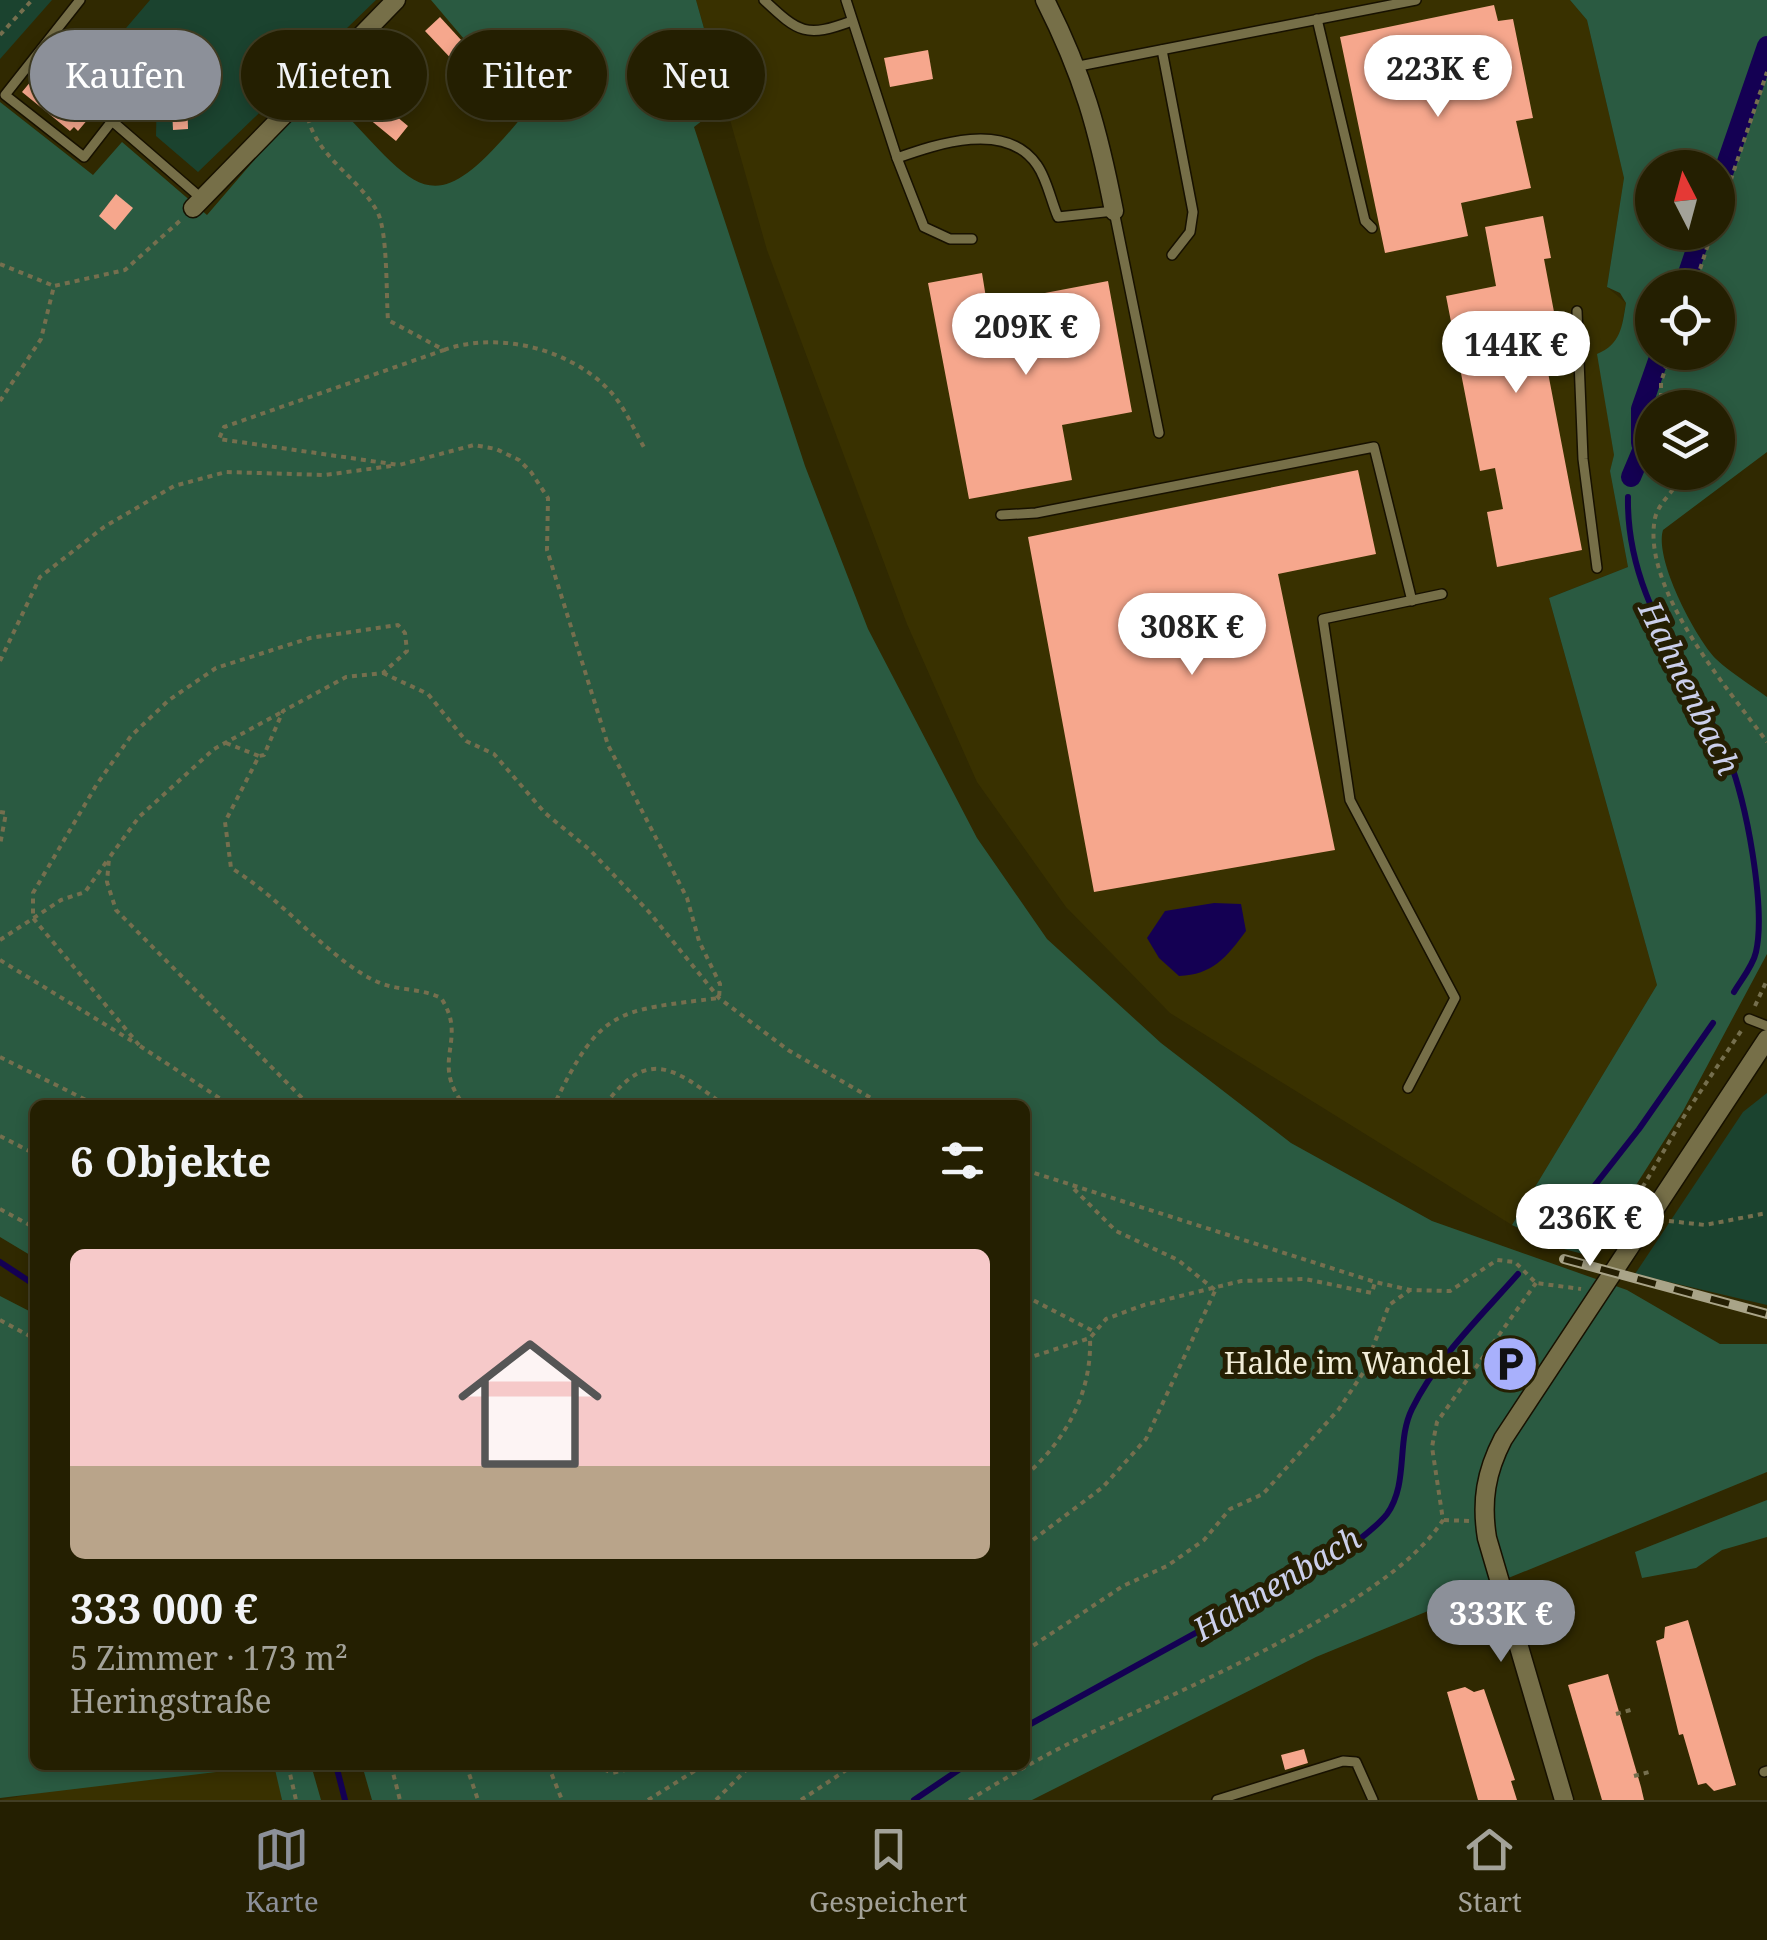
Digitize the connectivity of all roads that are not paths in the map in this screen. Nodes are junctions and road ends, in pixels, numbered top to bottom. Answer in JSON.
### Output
{"nodes":[{"id":1,"x":80,"y":0,"type":"edge"},
{"id":2,"x":396,"y":0,"type":"edge"},
{"id":3,"x":764,"y":0,"type":"edge"},
{"id":4,"x":846,"y":0,"type":"edge"},
{"id":5,"x":1045,"y":0,"type":"edge"},
{"id":6,"x":1416,"y":0,"type":"edge"},
{"id":7,"x":1318,"y":19,"type":"junction"},
{"id":8,"x":852,"y":21,"type":"junction"},
{"id":9,"x":1162,"y":50,"type":"junction"},
{"id":10,"x":1078,"y":66,"type":"junction"},
{"id":11,"x":897,"y":158,"type":"junction"},
{"id":12,"x":197,"y":203,"type":"joint"},
{"id":13,"x":1114,"y":211,"type":"junction"},
{"id":14,"x":1372,"y":228,"type":"dead end"},
{"id":15,"x":972,"y":239,"type":"dead end"},
{"id":16,"x":1172,"y":255,"type":"dead end"},
{"id":17,"x":1576,"y":311,"type":"dead end"},
{"id":18,"x":1159,"y":434,"type":"dead end"},
{"id":19,"x":1000,"y":514,"type":"dead end"},
{"id":20,"x":1597,"y":568,"type":"dead end"},
{"id":21,"x":1442,"y":594,"type":"dead end"},
{"id":22,"x":1412,"y":601,"type":"junction"},
{"id":23,"x":1748,"y":1019,"type":"road end"},
{"id":24,"x":1767,"y":1026,"type":"edge"},
{"id":25,"x":1767,"y":1039,"type":"edge"},
{"id":26,"x":1408,"y":1088,"type":"dead end"},
{"id":27,"x":1217,"y":1800,"type":"edge"},
{"id":28,"x":1373,"y":1800,"type":"edge"},
{"id":29,"x":1564,"y":1800,"type":"edge"}],
"edges":[{"from":1,"to":12,"type":"lane"},
{"from":2,"to":12,"type":"street"},
{"from":3,"to":8,"type":"lane"},
{"from":4,"to":8,"type":"lane"},
{"from":5,"to":10,"type":"street"},
{"from":6,"to":7,"type":"lane"},
{"from":7,"to":9,"type":"lane"},
{"from":7,"to":14,"type":"lane"},
{"from":8,"to":11,"type":"lane"},
{"from":9,"to":10,"type":"lane"},
{"from":9,"to":16,"type":"lane"},
{"from":10,"to":13,"type":"street"},
{"from":11,"to":13,"type":"lane"},
{"from":11,"to":15,"type":"lane"},
{"from":13,"to":18,"type":"lane"},
{"from":17,"to":20,"type":"lane"},
{"from":19,"to":22,"type":"lane"},
{"from":21,"to":22,"type":"lane"},
{"from":22,"to":26,"type":"lane"},
{"from":23,"to":24,"type":"lane"},
{"from":25,"to":29,"type":"street"},
{"from":27,"to":28,"type":"lane"}]}
